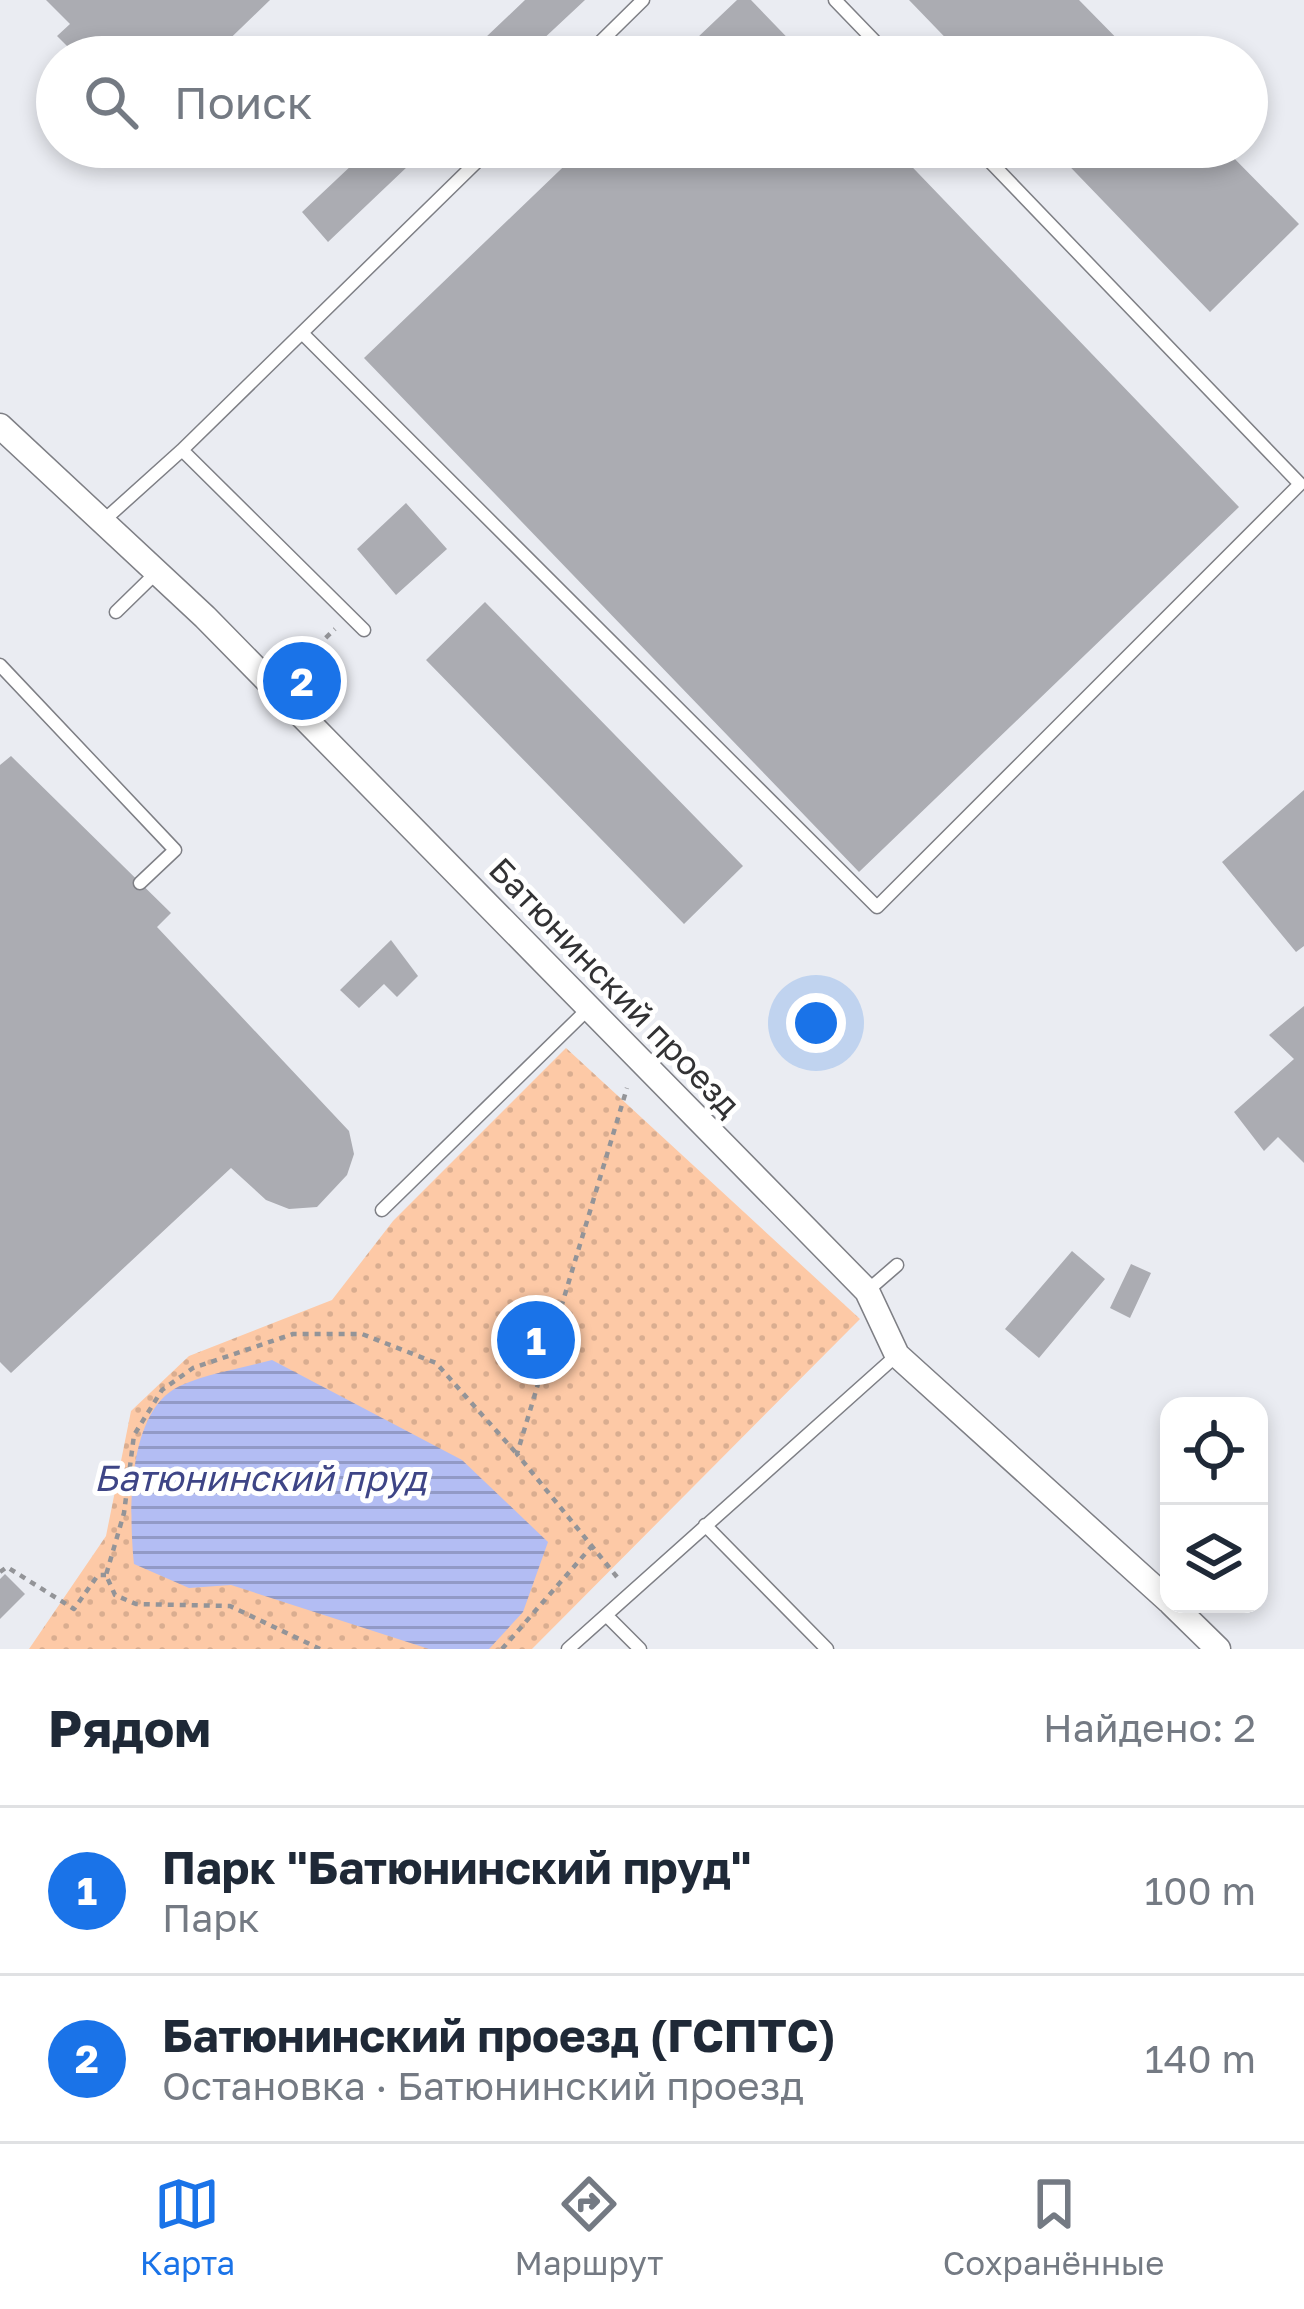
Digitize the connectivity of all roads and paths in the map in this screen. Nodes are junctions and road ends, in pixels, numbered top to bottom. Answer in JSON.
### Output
{"nodes":[{"id":1,"x":644,"y":0,"type":"edge"},
{"id":2,"x":835,"y":0,"type":"edge"},
{"id":3,"x":607,"y":36,"type":"edge"},
{"id":4,"x":870,"y":36,"type":"edge"},
{"id":5,"x":471,"y":168,"type":"edge"},
{"id":6,"x":996,"y":168,"type":"edge"},
{"id":7,"x":302,"y":333,"type":"junction"},
{"id":8,"x":0,"y":426,"type":"edge"},
{"id":9,"x":182,"y":450,"type":"junction"},
{"id":10,"x":102,"y":522,"type":"junction"},
{"id":11,"x":157,"y":572,"type":"junction"},
{"id":12,"x":116,"y":613,"type":"dead end"},
{"id":13,"x":350,"y":615,"type":"junction"},
{"id":14,"x":364,"y":630,"type":"dead end"},
{"id":15,"x":0,"y":665,"type":"edge"},
{"id":16,"x":274,"y":687,"type":"junction"},
{"id":17,"x":140,"y":883,"type":"dead end"},
{"id":18,"x":589,"y":1008,"type":"junction"},
{"id":19,"x":629,"y":1082,"type":"dead end"},
{"id":20,"x":382,"y":1210,"type":"dead end"},
{"id":21,"x":897,"y":1264,"type":"dead end"},
{"id":22,"x":867,"y":1291,"type":"junction"},
{"id":23,"x":897,"y":1355,"type":"junction"},
{"id":24,"x":517,"y":1454,"type":"junction"},
{"id":25,"x":705,"y":1525,"type":"junction"},
{"id":26,"x":592,"y":1546,"type":"junction"},
{"id":27,"x":0,"y":1572,"type":"edge"},
{"id":28,"x":106,"y":1574,"type":"junction"},
{"id":29,"x":630,"y":1592,"type":"junction"},
{"id":30,"x":1160,"y":1593,"type":"edge"},
{"id":31,"x":1181,"y":1613,"type":"edge"},
{"id":32,"x":606,"y":1615,"type":"junction"},
{"id":33,"x":320,"y":1649,"type":"edge"},
{"id":34,"x":502,"y":1649,"type":"edge"},
{"id":35,"x":568,"y":1649,"type":"edge"},
{"id":36,"x":640,"y":1649,"type":"edge"},
{"id":37,"x":826,"y":1649,"type":"edge"},
{"id":38,"x":1218,"y":1649,"type":"edge"}],
"edges":[{"from":1,"to":3,"type":"lane"},
{"from":2,"to":4,"type":"lane"},
{"from":5,"to":7,"type":"lane"},
{"from":6,"to":7,"type":"lane"},
{"from":7,"to":9,"type":"lane"},
{"from":8,"to":10,"type":"street","name":"Батюнинский проезд"},
{"from":9,"to":10,"type":"lane"},
{"from":9,"to":13,"type":"lane"},
{"from":10,"to":11,"type":"street","name":"Батюнинский проезд"},
{"from":11,"to":12,"type":"lane"},
{"from":11,"to":16,"type":"street","name":"Батюнинский проезд"},
{"from":13,"to":14,"type":"lane"},
{"from":13,"to":16,"type":"path"},
{"from":15,"to":17,"type":"lane"},
{"from":16,"to":18,"type":"street","name":"Батюнинский проезд"},
{"from":18,"to":20,"type":"lane"},
{"from":18,"to":22,"type":"street","name":"Батюнинский проезд"},
{"from":19,"to":24,"type":"path"},
{"from":21,"to":22,"type":"lane"},
{"from":22,"to":23,"type":"street","name":"Батюнинский проезд"},
{"from":23,"to":25,"type":"lane"},
{"from":23,"to":30,"type":"street","name":"Батюнинский проезд"},
{"from":24,"to":26,"type":"path"},
{"from":24,"to":28,"type":"path"},
{"from":25,"to":29,"type":"lane"},
{"from":25,"to":37,"type":"lane"},
{"from":26,"to":29,"type":"path"},
{"from":26,"to":34,"type":"path"},
{"from":27,"to":28,"type":"path"},
{"from":28,"to":33,"type":"path"},
{"from":29,"to":32,"type":"lane"},
{"from":31,"to":38,"type":"street","name":"Батюнинский проезд"},
{"from":32,"to":35,"type":"lane"},
{"from":32,"to":36,"type":"lane"}]}
